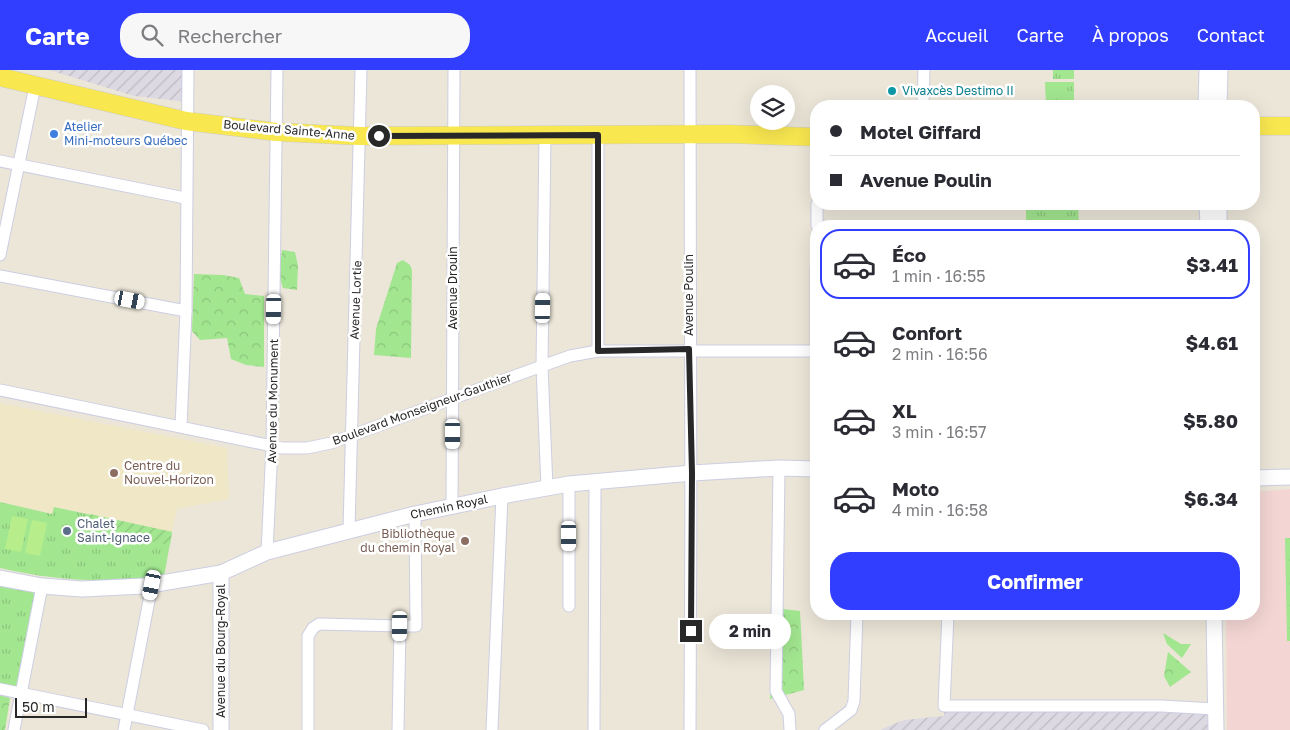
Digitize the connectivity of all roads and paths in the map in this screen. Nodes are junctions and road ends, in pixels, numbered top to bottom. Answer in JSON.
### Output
{"nodes":[{"id":1,"x":188,"y":70,"type":"edge"},
{"id":2,"x":278,"y":70,"type":"edge"},
{"id":3,"x":361,"y":70,"type":"edge"},
{"id":4,"x":454,"y":70,"type":"edge"},
{"id":5,"x":690,"y":70,"type":"edge"},
{"id":6,"x":924,"y":70,"type":"edge"},
{"id":7,"x":1207,"y":70,"type":"edge"},
{"id":8,"x":1220,"y":70,"type":"edge"},
{"id":9,"x":0,"y":75,"type":"edge"},
{"id":10,"x":35,"y":86,"type":"junction"},
{"id":11,"x":923,"y":100,"type":"edge"},
{"id":12,"x":1206,"y":100,"type":"edge"},
{"id":13,"x":1219,"y":100,"type":"edge"},
{"id":14,"x":186,"y":121,"type":"junction"},
{"id":15,"x":1260,"y":126,"type":"edge"},
{"id":16,"x":1290,"y":126,"type":"edge"},
{"id":17,"x":277,"y":132,"type":"junction"},
{"id":18,"x":545,"y":135,"type":"junction"},
{"id":19,"x":598,"y":135,"type":"junction"},
{"id":20,"x":690,"y":135,"type":"junction"},
{"id":21,"x":360,"y":136,"type":"junction"},
{"id":22,"x":453,"y":137,"type":"junction"},
{"id":23,"x":810,"y":137,"type":"edge"},
{"id":24,"x":0,"y":161,"type":"edge"},
{"id":25,"x":18,"y":164,"type":"junction"},
{"id":26,"x":185,"y":198,"type":"junction"},
{"id":27,"x":0,"y":255,"type":"edge"},
{"id":28,"x":0,"y":276,"type":"edge"},
{"id":29,"x":186,"y":311,"type":"junction"},
{"id":30,"x":689,"y":349,"type":"junction"},
{"id":31,"x":598,"y":351,"type":"junction"},
{"id":32,"x":810,"y":351,"type":"edge"},
{"id":33,"x":542,"y":366,"type":"junction"},
{"id":34,"x":0,"y":390,"type":"edge"},
{"id":35,"x":453,"y":398,"type":"junction"},
{"id":36,"x":181,"y":426,"type":"junction"},
{"id":37,"x":352,"y":436,"type":"junction"},
{"id":38,"x":272,"y":446,"type":"junction"},
{"id":39,"x":780,"y":468,"type":"junction"},
{"id":40,"x":810,"y":469,"type":"edge"},
{"id":41,"x":692,"y":473,"type":"junction"},
{"id":42,"x":1290,"y":477,"type":"edge"},
{"id":43,"x":1260,"y":478,"type":"edge"},
{"id":44,"x":595,"y":482,"type":"junction"},
{"id":45,"x":569,"y":484,"type":"junction"},
{"id":46,"x":547,"y":488,"type":"junction"},
{"id":47,"x":502,"y":496,"type":"junction"},
{"id":48,"x":452,"y":506,"type":"junction"},
{"id":49,"x":415,"y":514,"type":"junction"},
{"id":50,"x":349,"y":530,"type":"junction"},
{"id":51,"x":267,"y":552,"type":"junction"},
{"id":52,"x":221,"y":572,"type":"junction"},
{"id":53,"x":0,"y":578,"type":"edge"},
{"id":54,"x":152,"y":585,"type":"junction"},
{"id":55,"x":42,"y":586,"type":"junction"},
{"id":56,"x":569,"y":606,"type":"dead end"},
{"id":57,"x":857,"y":620,"type":"edge"},
{"id":58,"x":948,"y":620,"type":"edge"},
{"id":59,"x":1214,"y":620,"type":"edge"},
{"id":60,"x":400,"y":626,"type":"junction"},
{"id":61,"x":0,"y":690,"type":"edge"},
{"id":62,"x":21,"y":694,"type":"junction"},
{"id":63,"x":1215,"y":709,"type":"junction"},
{"id":64,"x":126,"y":714,"type":"junction"},
{"id":65,"x":14,"y":730,"type":"edge"},
{"id":66,"x":124,"y":730,"type":"edge"},
{"id":67,"x":203,"y":730,"type":"edge"},
{"id":68,"x":221,"y":730,"type":"edge"},
{"id":69,"x":308,"y":730,"type":"edge"},
{"id":70,"x":398,"y":730,"type":"edge"},
{"id":71,"x":492,"y":730,"type":"edge"},
{"id":72,"x":594,"y":730,"type":"edge"},
{"id":73,"x":690,"y":730,"type":"edge"},
{"id":74,"x":790,"y":730,"type":"edge"},
{"id":75,"x":825,"y":730,"type":"edge"},
{"id":76,"x":1216,"y":730,"type":"edge"}],
"edges":[{"from":1,"to":14,"type":"street"},
{"from":2,"to":17,"type":"street","name":"Avenue du Monument"},
{"from":3,"to":21,"type":"street","name":"Avenue Lortie"},
{"from":4,"to":22,"type":"street","name":"Avenue Drouin"},
{"from":5,"to":20,"type":"street","name":"Avenue Poulin"},
{"from":6,"to":11,"type":"street"},
{"from":7,"to":12,"type":"main road"},
{"from":8,"to":13,"type":"main road"},
{"from":9,"to":10,"type":"main road","name":"Boulevard Sainte-Anne"},
{"from":10,"to":14,"type":"main road","name":"Boulevard Sainte-Anne"},
{"from":10,"to":25,"type":"street"},
{"from":14,"to":17,"type":"main road","name":"Boulevard Sainte-Anne"},
{"from":14,"to":26,"type":"street"},
{"from":15,"to":16,"type":"main road"},
{"from":17,"to":21,"type":"main road","name":"Boulevard Sainte-Anne"},
{"from":17,"to":38,"type":"street","name":"Avenue du Monument"},
{"from":18,"to":19,"type":"main road","name":"Boulevard Sainte-Anne"},
{"from":18,"to":22,"type":"main road","name":"Boulevard Sainte-Anne"},
{"from":18,"to":33,"type":"street"},
{"from":19,"to":20,"type":"main road","name":"Boulevard Sainte-Anne"},
{"from":19,"to":31,"type":"street"},
{"from":20,"to":23,"type":"main road","name":"Boulevard Sainte-Anne"},
{"from":20,"to":30,"type":"street","name":"Avenue Poulin"},
{"from":21,"to":22,"type":"main road","name":"Boulevard Sainte-Anne"},
{"from":21,"to":37,"type":"street","name":"Avenue Lortie"},
{"from":22,"to":35,"type":"street","name":"Avenue Drouin"},
{"from":24,"to":25,"type":"street"},
{"from":25,"to":26,"type":"street"},
{"from":25,"to":27,"type":"street"},
{"from":26,"to":29,"type":"street"},
{"from":28,"to":29,"type":"street"},
{"from":29,"to":36,"type":"street"},
{"from":30,"to":31,"type":"street","name":"Boulevard Monseigneur-Gauthier"},
{"from":30,"to":32,"type":"street","name":"Boulevard Monseigneur-Gauthier"},
{"from":30,"to":41,"type":"street","name":"Avenue Poulin"},
{"from":31,"to":33,"type":"street","name":"Boulevard Monseigneur-Gauthier"},
{"from":33,"to":35,"type":"street","name":"Boulevard Monseigneur-Gauthier"},
{"from":33,"to":46,"type":"street"},
{"from":34,"to":36,"type":"street","name":"Boulevard Monseigneur-Gauthier"},
{"from":35,"to":37,"type":"street","name":"Boulevard Monseigneur-Gauthier"},
{"from":35,"to":48,"type":"street","name":"Avenue Drouin"},
{"from":36,"to":38,"type":"street","name":"Boulevard Monseigneur-Gauthier"},
{"from":37,"to":38,"type":"street","name":"Boulevard Monseigneur-Gauthier"},
{"from":37,"to":50,"type":"street","name":"Avenue Lortie"},
{"from":38,"to":51,"type":"street","name":"Avenue du Monument"},
{"from":39,"to":40,"type":"main road","name":"Chemin Royal"},
{"from":39,"to":41,"type":"main road","name":"Chemin Royal"},
{"from":39,"to":74,"type":"street"},
{"from":41,"to":44,"type":"main road","name":"Chemin Royal"},
{"from":41,"to":73,"type":"street","name":"Avenue Poulin"},
{"from":42,"to":43,"type":"main road"},
{"from":44,"to":45,"type":"main road","name":"Chemin Royal"},
{"from":44,"to":72,"type":"street"},
{"from":45,"to":46,"type":"main road","name":"Chemin Royal"},
{"from":45,"to":56,"type":"street"},
{"from":46,"to":47,"type":"main road","name":"Chemin Royal"},
{"from":47,"to":48,"type":"main road","name":"Chemin Royal"},
{"from":47,"to":71,"type":"street"},
{"from":48,"to":49,"type":"main road","name":"Chemin Royal"},
{"from":49,"to":50,"type":"main road","name":"Chemin Royal"},
{"from":49,"to":60,"type":"street"},
{"from":50,"to":51,"type":"main road","name":"Chemin Royal"},
{"from":51,"to":52,"type":"main road","name":"Chemin Royal"},
{"from":52,"to":54,"type":"main road","name":"Chemin Royal"},
{"from":52,"to":68,"type":"main road","name":"Avenue du Bourg-Royal"},
{"from":53,"to":55,"type":"main road","name":"Chemin Royal"},
{"from":54,"to":55,"type":"main road","name":"Chemin Royal"},
{"from":54,"to":64,"type":"street"},
{"from":55,"to":62,"type":"street"},
{"from":57,"to":75,"type":"street"},
{"from":58,"to":63,"type":"street"},
{"from":59,"to":63,"type":"main road"},
{"from":60,"to":69,"type":"street"},
{"from":60,"to":70,"type":"street"},
{"from":61,"to":62,"type":"street"},
{"from":62,"to":64,"type":"street"},
{"from":62,"to":65,"type":"street"},
{"from":63,"to":76,"type":"main road"},
{"from":64,"to":66,"type":"street"},
{"from":64,"to":67,"type":"street"}]}
